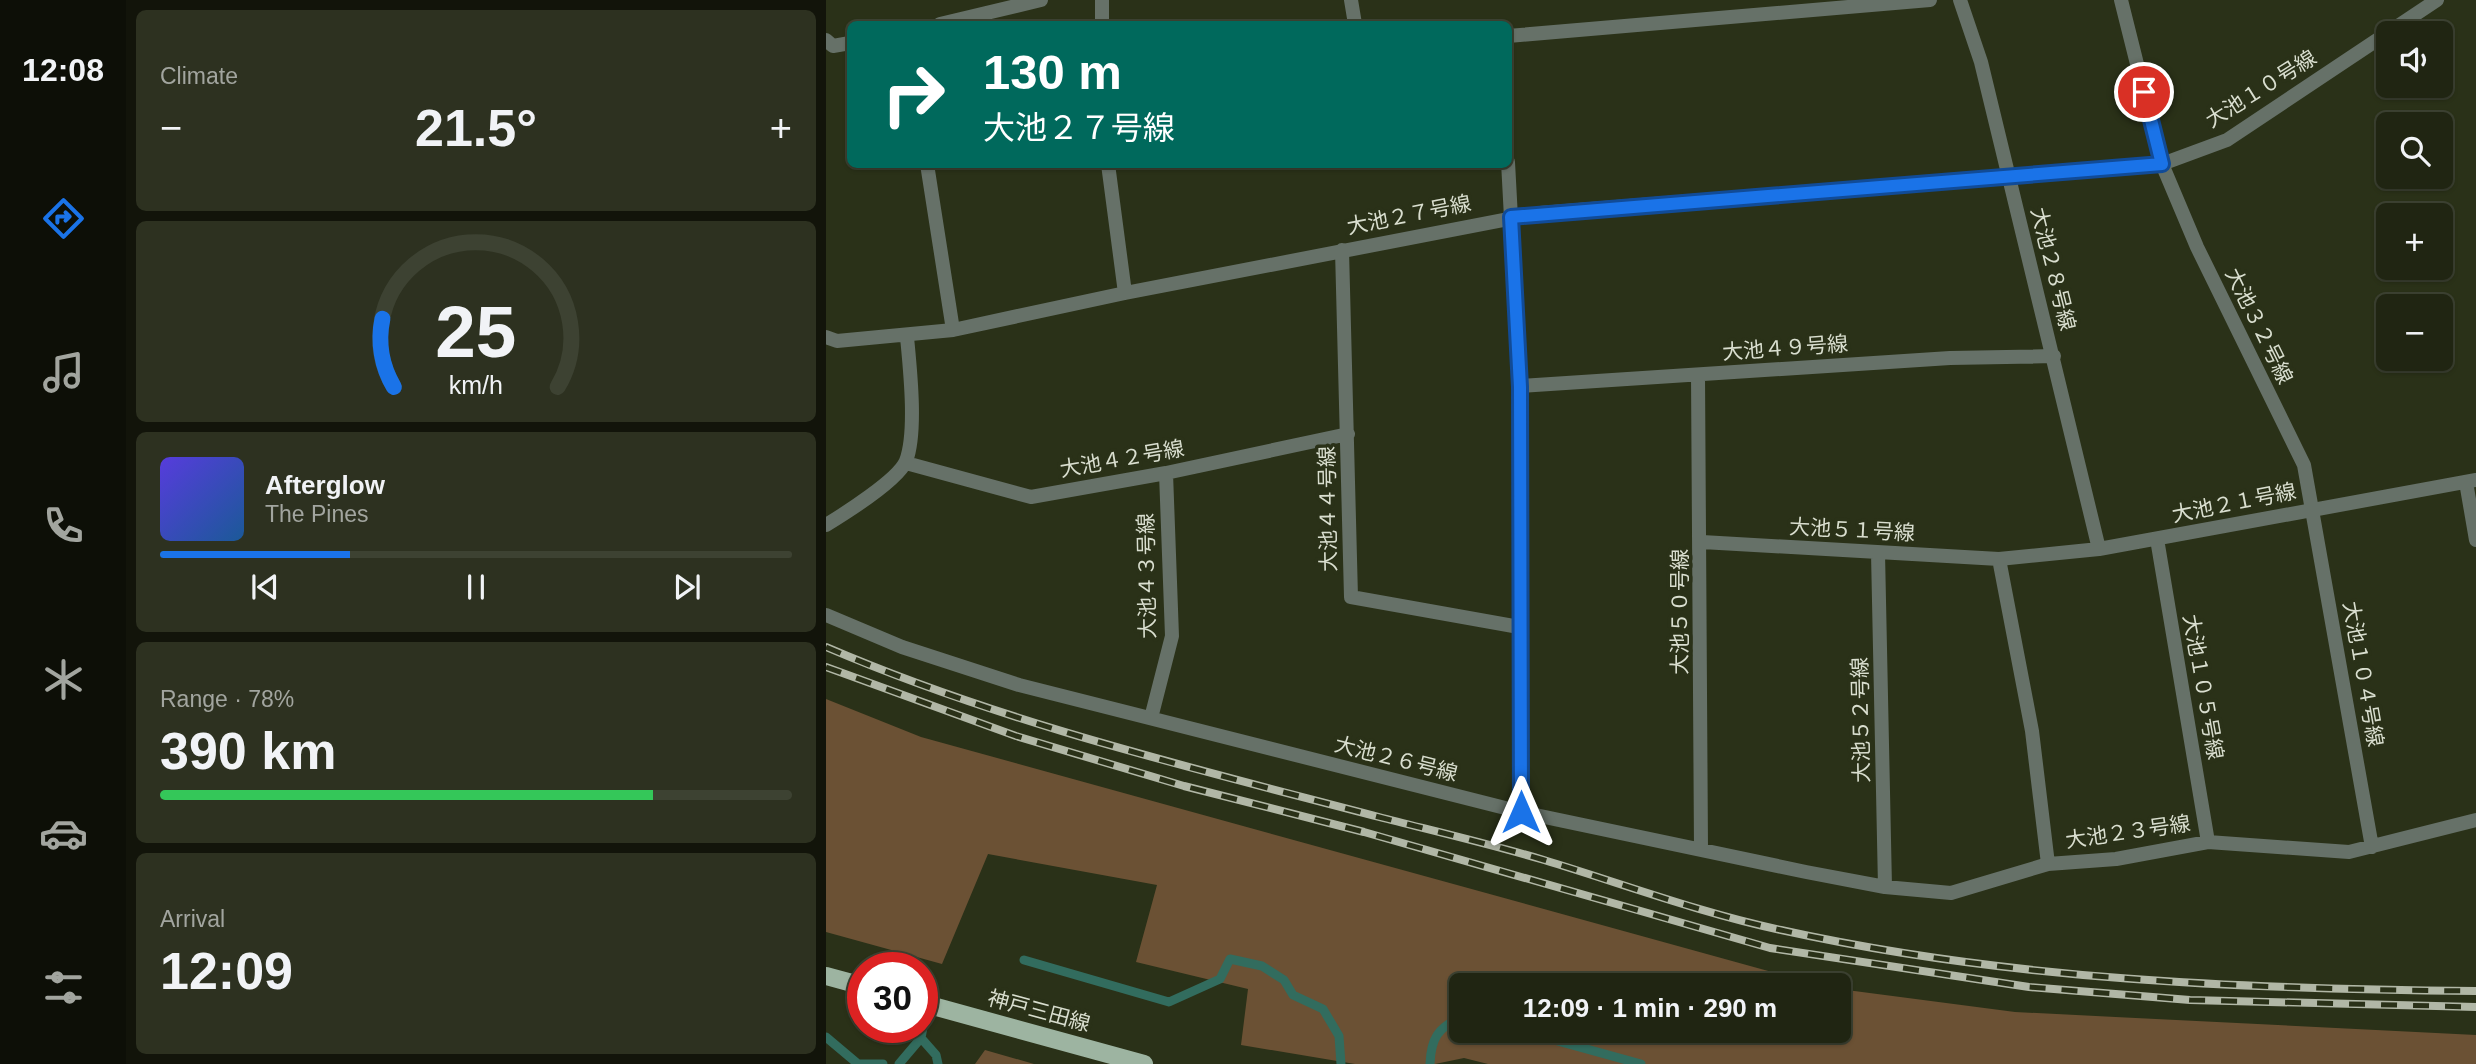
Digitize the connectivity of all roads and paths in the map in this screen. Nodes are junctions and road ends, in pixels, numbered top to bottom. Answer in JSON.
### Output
{"nodes":[{"id":1,"x":1041,"y":0,"type":"edge"},
{"id":2,"x":1102,"y":0,"type":"edge"},
{"id":3,"x":1351,"y":0,"type":"edge"},
{"id":4,"x":1930,"y":0,"type":"edge"},
{"id":5,"x":1961,"y":0,"type":"edge"},
{"id":6,"x":2121,"y":0,"type":"edge"},
{"id":7,"x":2437,"y":0,"type":"edge"},
{"id":8,"x":953,"y":21,"type":"edge"},
{"id":9,"x":1102,"y":21,"type":"edge"},
{"id":10,"x":1354,"y":21,"type":"edge"},
{"id":11,"x":1512,"y":36,"type":"edge"},
{"id":12,"x":826,"y":40,"type":"edge"},
{"id":13,"x":847,"y":44,"type":"edge"},
{"id":14,"x":2162,"y":164,"type":"junction"},
{"id":15,"x":929,"y":168,"type":"edge"},
{"id":16,"x":1109,"y":168,"type":"edge"},
{"id":17,"x":1508,"y":168,"type":"edge"},
{"id":18,"x":2008,"y":174,"type":"junction"},
{"id":19,"x":1511,"y":217,"type":"junction"},
{"id":20,"x":1342,"y":250,"type":"junction"},
{"id":21,"x":1125,"y":293,"type":"junction"},
{"id":22,"x":953,"y":330,"type":"junction"},
{"id":23,"x":826,"y":337,"type":"edge"},
{"id":24,"x":907,"y":337,"type":"junction"},
{"id":25,"x":2054,"y":356,"type":"junction"},
{"id":26,"x":1698,"y":375,"type":"junction"},
{"id":27,"x":1520,"y":387,"type":"junction"},
{"id":28,"x":1348,"y":435,"type":"junction"},
{"id":29,"x":905,"y":463,"type":"junction"},
{"id":30,"x":1166,"y":473,"type":"junction"},
{"id":31,"x":2471,"y":481,"type":"edge"},
{"id":32,"x":2313,"y":509,"type":"junction"},
{"id":33,"x":826,"y":526,"type":"edge"},
{"id":34,"x":2157,"y":539,"type":"junction"},
{"id":35,"x":2476,"y":540,"type":"edge"},
{"id":36,"x":1702,"y":542,"type":"junction"},
{"id":37,"x":2099,"y":549,"type":"junction"},
{"id":38,"x":1878,"y":553,"type":"junction"},
{"id":39,"x":1999,"y":559,"type":"junction"},
{"id":40,"x":826,"y":615,"type":"edge"},
{"id":41,"x":1519,"y":627,"type":"junction"},
{"id":42,"x":1151,"y":718,"type":"junction"},
{"id":43,"x":1521,"y":812,"type":"junction"},
{"id":44,"x":2476,"y":820,"type":"edge"},
{"id":45,"x":2208,"y":842,"type":"junction"},
{"id":46,"x":2372,"y":847,"type":"junction"},
{"id":47,"x":1701,"y":849,"type":"junction"},
{"id":48,"x":2048,"y":864,"type":"junction"},
{"id":49,"x":1885,"y":887,"type":"junction"},
{"id":50,"x":826,"y":976,"type":"edge"},
{"id":51,"x":847,"y":982,"type":"edge"},
{"id":52,"x":938,"y":1007,"type":"edge"},
{"id":53,"x":1144,"y":1064,"type":"edge"}],
"edges":[{"from":1,"to":8,"type":"street"},
{"from":2,"to":9,"type":"street"},
{"from":3,"to":10,"type":"street"},
{"from":4,"to":11,"type":"street"},
{"from":5,"to":18,"type":"street","name":"大池２８号線"},
{"from":6,"to":14,"type":"street","name":"大池３２号線"},
{"from":7,"to":14,"type":"street","name":"大池１０号線"},
{"from":12,"to":13,"type":"street"},
{"from":14,"to":18,"type":"street","name":"大池１０号線"},
{"from":14,"to":32,"type":"street","name":"大池３２号線"},
{"from":15,"to":22,"type":"street"},
{"from":16,"to":21,"type":"street"},
{"from":17,"to":19,"type":"street"},
{"from":18,"to":19,"type":"street","name":"大池２７号線"},
{"from":18,"to":25,"type":"street","name":"大池２８号線"},
{"from":19,"to":20,"type":"street","name":"大池２７号線"},
{"from":19,"to":27,"type":"street"},
{"from":20,"to":21,"type":"street","name":"大池２７号線"},
{"from":20,"to":28,"type":"street","name":"大池４４号線"},
{"from":21,"to":22,"type":"street","name":"大池２７号線"},
{"from":22,"to":24,"type":"street","name":"大池２７号線"},
{"from":23,"to":24,"type":"street","name":"大池２７号線"},
{"from":24,"to":29,"type":"street"},
{"from":25,"to":26,"type":"street","name":"大池４９号線"},
{"from":25,"to":37,"type":"street","name":"大池２８号線"},
{"from":26,"to":27,"type":"street","name":"大池４９号線"},
{"from":26,"to":36,"type":"street","name":"大池５０号線"},
{"from":27,"to":41,"type":"street"},
{"from":28,"to":30,"type":"street","name":"大池４２号線"},
{"from":28,"to":41,"type":"street","name":"大池４４号線"},
{"from":29,"to":30,"type":"street","name":"大池４２号線"},
{"from":29,"to":33,"type":"street"},
{"from":30,"to":42,"type":"street","name":"大池４３号線"},
{"from":31,"to":32,"type":"street","name":"大池２１号線"},
{"from":31,"to":35,"type":"street"},
{"from":32,"to":34,"type":"street","name":"大池２１号線"},
{"from":32,"to":46,"type":"street","name":"大池１０４号線"},
{"from":34,"to":37,"type":"street","name":"大池２１号線"},
{"from":34,"to":45,"type":"street","name":"大池１０５号線"},
{"from":36,"to":38,"type":"street","name":"大池５１号線"},
{"from":36,"to":47,"type":"street","name":"大池５０号線"},
{"from":37,"to":39,"type":"street","name":"大池２１号線"},
{"from":38,"to":39,"type":"street","name":"大池５１号線"},
{"from":38,"to":49,"type":"street","name":"大池５２号線"},
{"from":39,"to":48,"type":"street","name":"大池２３号線"},
{"from":40,"to":42,"type":"street","name":"大池２６号線"},
{"from":41,"to":43,"type":"street"},
{"from":42,"to":43,"type":"street","name":"大池２６号線"},
{"from":43,"to":47,"type":"street","name":"大池２６号線"},
{"from":44,"to":46,"type":"street","name":"大池２３号線"},
{"from":45,"to":46,"type":"street","name":"大池２３号線"},
{"from":45,"to":48,"type":"street","name":"大池２３号線"},
{"from":47,"to":49,"type":"street","name":"大池２６号線"},
{"from":48,"to":49,"type":"street","name":"大池２６号線"},
{"from":50,"to":51,"type":"main road"},
{"from":52,"to":53,"type":"main road","name":"神戸三田線"}]}
